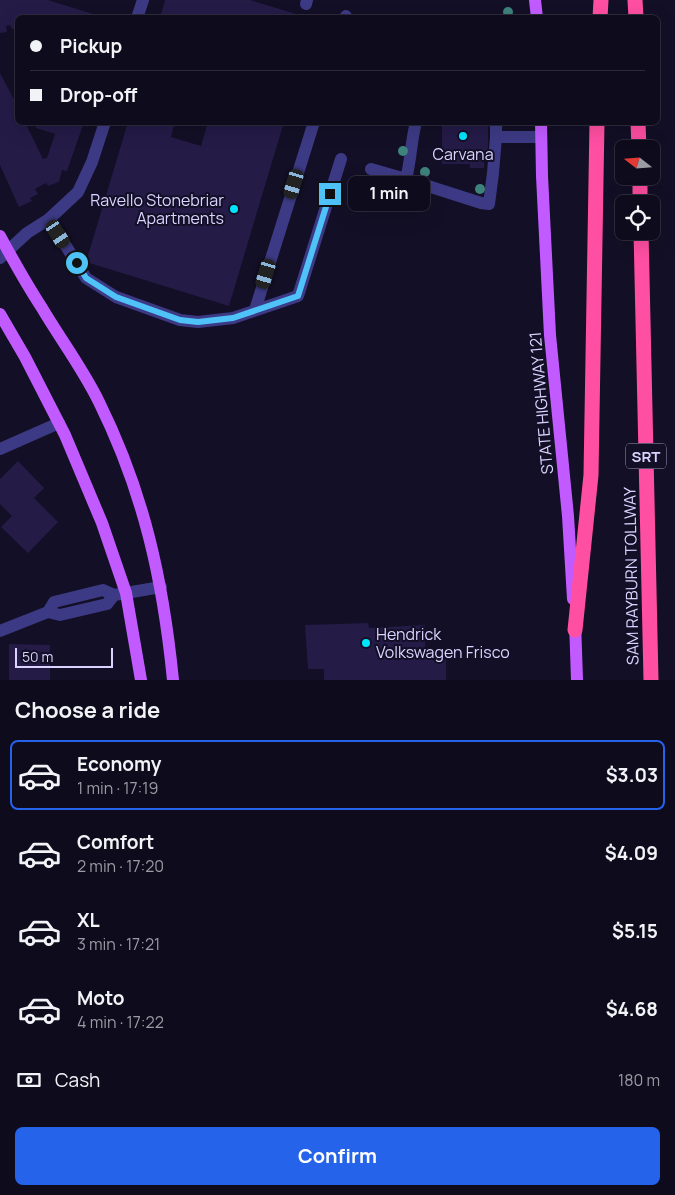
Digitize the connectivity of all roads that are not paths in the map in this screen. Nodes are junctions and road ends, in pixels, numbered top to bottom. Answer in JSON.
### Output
{"nodes":[{"id":1,"x":535,"y":0,"type":"edge"},
{"id":2,"x":601,"y":0,"type":"edge"},
{"id":3,"x":636,"y":0,"type":"edge"},
{"id":4,"x":536,"y":15,"type":"edge"},
{"id":5,"x":600,"y":15,"type":"edge"},
{"id":6,"x":636,"y":15,"type":"edge"},
{"id":7,"x":104,"y":125,"type":"edge"},
{"id":8,"x":313,"y":125,"type":"edge"},
{"id":9,"x":415,"y":125,"type":"edge"},
{"id":10,"x":496,"y":125,"type":"edge"},
{"id":11,"x":541,"y":125,"type":"edge"},
{"id":12,"x":597,"y":125,"type":"edge"},
{"id":13,"x":638,"y":125,"type":"edge"},
{"id":14,"x":496,"y":137,"type":"junction"},
{"id":15,"x":541,"y":137,"type":"junction"},
{"id":16,"x":639,"y":140,"type":"edge"},
{"id":17,"x":341,"y":159,"type":"dead end"},
{"id":18,"x":371,"y":169,"type":"dead end"},
{"id":19,"x":406,"y":179,"type":"junction"},
{"id":20,"x":49,"y":219,"type":"junction"},
{"id":21,"x":0,"y":236,"type":"edge"},
{"id":22,"x":641,"y":240,"type":"edge"},
{"id":23,"x":3,"y":254,"type":"edge"},
{"id":24,"x":255,"y":310,"type":"junction"},
{"id":25,"x":0,"y":314,"type":"edge"},
{"id":26,"x":60,"y":423,"type":"junction"},
{"id":27,"x":0,"y":449,"type":"edge"},
{"id":28,"x":161,"y":586,"type":"junction"},
{"id":29,"x":120,"y":594,"type":"junction"},
{"id":30,"x":575,"y":630,"type":"junction"},
{"id":31,"x":0,"y":632,"type":"edge"},
{"id":32,"x":141,"y":680,"type":"edge"},
{"id":33,"x":173,"y":680,"type":"edge"},
{"id":34,"x":577,"y":680,"type":"edge"},
{"id":35,"x":651,"y":680,"type":"edge"}],
"edges":[{"from":1,"to":4,"type":"main road"},
{"from":2,"to":5,"type":"highway"},
{"from":3,"to":6,"type":"highway"},
{"from":7,"to":20,"type":"lane"},
{"from":8,"to":24,"type":"lane"},
{"from":9,"to":19,"type":"lane"},
{"from":10,"to":14,"type":"lane"},
{"from":11,"to":15,"type":"main road","name":"STATE HIGHWAY 121"},
{"from":12,"to":30,"type":"highway"},
{"from":13,"to":16,"type":"highway"},
{"from":14,"to":15,"type":"lane"},
{"from":14,"to":19,"type":"lane"},
{"from":15,"to":30,"type":"main road","name":"STATE HIGHWAY 121"},
{"from":17,"to":24,"type":"lane"},
{"from":18,"to":19,"type":"lane"},
{"from":20,"to":23,"type":"lane"},
{"from":20,"to":24,"type":"lane"},
{"from":21,"to":23,"type":"main road"},
{"from":22,"to":35,"type":"highway","name":"SAM RAYBURN TOLLWAY","number":"SRT"},
{"from":23,"to":28,"type":"main road"},
{"from":25,"to":26,"type":"main road"},
{"from":26,"to":27,"type":"lane"},
{"from":26,"to":29,"type":"main road"},
{"from":28,"to":29,"type":"lane"},
{"from":28,"to":33,"type":"main road"},
{"from":29,"to":31,"type":"lane"},
{"from":29,"to":32,"type":"main road"},
{"from":30,"to":34,"type":"main road","name":"STATE HIGHWAY 121"}]}
